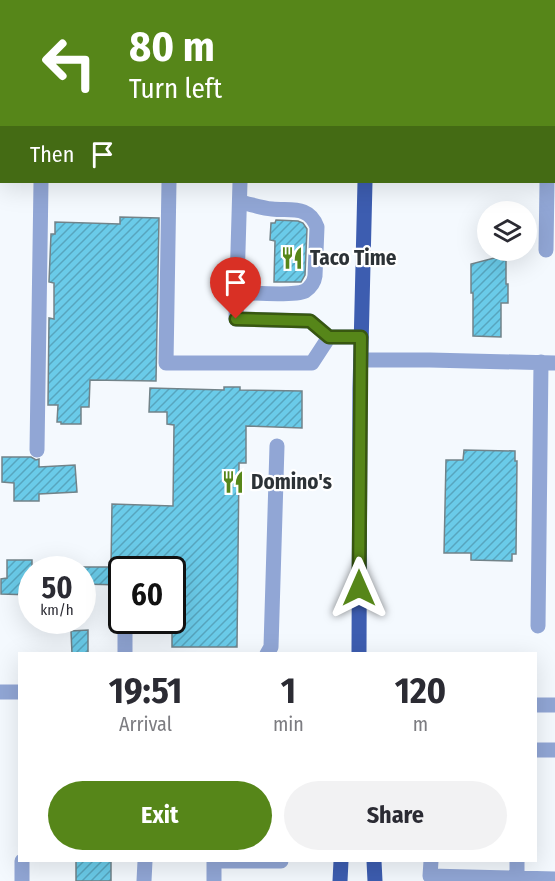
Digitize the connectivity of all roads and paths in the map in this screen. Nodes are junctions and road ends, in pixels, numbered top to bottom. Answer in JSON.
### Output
{"nodes":[{"id":1,"x":41,"y":183,"type":"edge"},
{"id":2,"x":169,"y":183,"type":"edge"},
{"id":3,"x":240,"y":183,"type":"edge"},
{"id":4,"x":365,"y":183,"type":"edge"},
{"id":5,"x":547,"y":183,"type":"edge"},
{"id":6,"x":240,"y":202,"type":"junction"},
{"id":7,"x":546,"y":250,"type":"dead end"},
{"id":8,"x":237,"y":292,"type":"junction"},
{"id":9,"x":329,"y":337,"type":"junction"},
{"id":10,"x":361,"y":337,"type":"junction"},
{"id":11,"x":361,"y":360,"type":"junction"},
{"id":12,"x":548,"y":363,"type":"edge"},
{"id":13,"x":276,"y":446,"type":"dead end"},
{"id":14,"x":38,"y":450,"type":"dead end"},
{"id":15,"x":538,"y":626,"type":"dead end"},
{"id":16,"x":125,"y":634,"type":"edge"},
{"id":17,"x":125,"y":652,"type":"edge"},
{"id":18,"x":268,"y":652,"type":"edge"},
{"id":19,"x":359,"y":652,"type":"edge"},
{"id":20,"x":0,"y":692,"type":"edge"},
{"id":21,"x":18,"y":692,"type":"edge"},
{"id":22,"x":537,"y":705,"type":"edge"},
{"id":23,"x":555,"y":705,"type":"edge"},
{"id":24,"x":537,"y":750,"type":"edge"},
{"id":25,"x":555,"y":750,"type":"edge"},
{"id":26,"x":22,"y":862,"type":"edge"},
{"id":27,"x":145,"y":862,"type":"edge"},
{"id":28,"x":214,"y":862,"type":"edge"},
{"id":29,"x":341,"y":862,"type":"edge"},
{"id":30,"x":374,"y":862,"type":"edge"},
{"id":31,"x":517,"y":862,"type":"edge"},
{"id":32,"x":430,"y":873,"type":"edge"},
{"id":33,"x":517,"y":878,"type":"junction"},
{"id":34,"x":555,"y":879,"type":"edge"},
{"id":35,"x":22,"y":881,"type":"edge"},
{"id":36,"x":144,"y":881,"type":"edge"},
{"id":37,"x":214,"y":881,"type":"edge"},
{"id":38,"x":340,"y":881,"type":"edge"},
{"id":39,"x":375,"y":881,"type":"edge"}],
"edges":[{"from":1,"to":14,"type":"street"},
{"from":2,"to":9,"type":"street"},
{"from":3,"to":6,"type":"street"},
{"from":4,"to":10,"type":"main road"},
{"from":5,"to":7,"type":"street"},
{"from":6,"to":8,"type":"street"},
{"from":6,"to":8,"type":"street"},
{"from":8,"to":9,"type":"street"},
{"from":9,"to":10,"type":"street"},
{"from":10,"to":11,"type":"main road"},
{"from":11,"to":12,"type":"street"},
{"from":11,"to":19,"type":"main road"},
{"from":12,"to":15,"type":"street"},
{"from":13,"to":18,"type":"street"},
{"from":16,"to":17,"type":"street"},
{"from":20,"to":21,"type":"street"},
{"from":22,"to":23,"type":"street"},
{"from":24,"to":25,"type":"street"},
{"from":26,"to":35,"type":"street"},
{"from":27,"to":36,"type":"street"},
{"from":28,"to":37,"type":"street"},
{"from":29,"to":38,"type":"main road"},
{"from":30,"to":39,"type":"main road"},
{"from":31,"to":33,"type":"street"},
{"from":32,"to":33,"type":"street"},
{"from":33,"to":34,"type":"street"}]}
